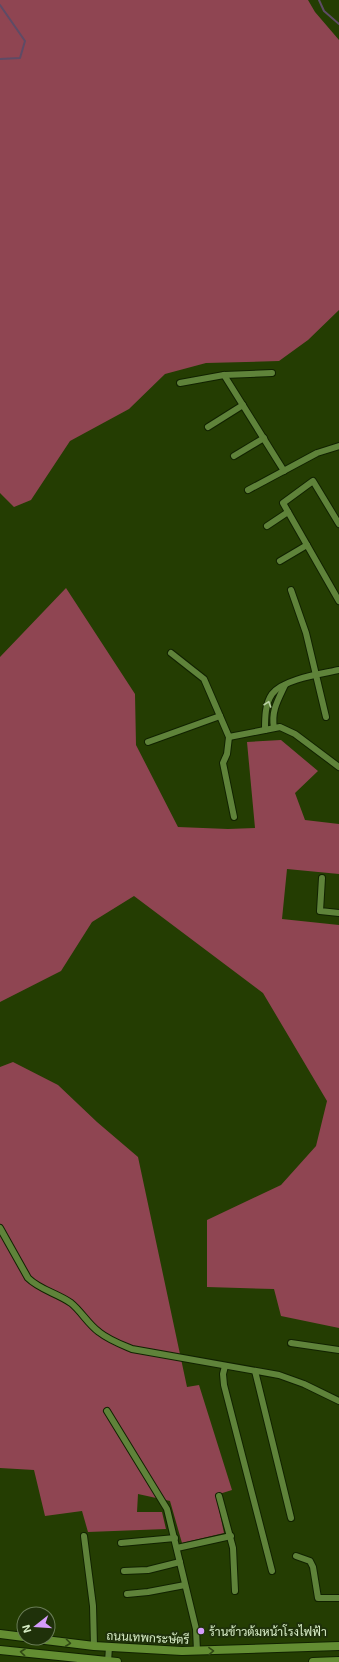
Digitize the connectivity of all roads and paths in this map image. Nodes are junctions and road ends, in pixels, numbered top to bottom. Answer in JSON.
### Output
{"nodes":[{"id":1,"x":272,"y":373,"type":"dead end"},
{"id":2,"x":224,"y":375,"type":"junction"},
{"id":3,"x":180,"y":383,"type":"dead end"},
{"id":4,"x":243,"y":405,"type":"junction"},
{"id":5,"x":208,"y":427,"type":"dead end"},
{"id":6,"x":264,"y":438,"type":"junction"},
{"id":7,"x":339,"y":446,"type":"edge"},
{"id":8,"x":234,"y":456,"type":"dead end"},
{"id":9,"x":284,"y":471,"type":"junction"},
{"id":10,"x":248,"y":490,"type":"dead end"},
{"id":11,"x":288,"y":512,"type":"junction"},
{"id":12,"x":339,"y":524,"type":"edge"},
{"id":13,"x":267,"y":526,"type":"dead end"},
{"id":14,"x":307,"y":545,"type":"junction"},
{"id":15,"x":280,"y":561,"type":"dead end"},
{"id":16,"x":291,"y":590,"type":"dead end"},
{"id":17,"x":339,"y":600,"type":"edge"},
{"id":18,"x":171,"y":653,"type":"dead end"},
{"id":19,"x":339,"y":670,"type":"edge"},
{"id":20,"x":316,"y":675,"type":"junction"},
{"id":21,"x":285,"y":685,"type":"junction"},
{"id":22,"x":220,"y":716,"type":"junction"},
{"id":23,"x":326,"y":717,"type":"dead end"},
{"id":24,"x":274,"y":728,"type":"junction"},
{"id":25,"x":265,"y":730,"type":"junction"},
{"id":26,"x":229,"y":737,"type":"junction"},
{"id":27,"x":148,"y":742,"type":"dead end"},
{"id":28,"x":339,"y":767,"type":"edge"},
{"id":29,"x":234,"y":817,"type":"dead end"},
{"id":30,"x":322,"y":878,"type":"dead end"},
{"id":31,"x":339,"y":913,"type":"edge"},
{"id":32,"x":0,"y":1228,"type":"edge"},
{"id":33,"x":291,"y":1343,"type":"dead end"},
{"id":34,"x":339,"y":1350,"type":"edge"},
{"id":35,"x":225,"y":1366,"type":"junction"},
{"id":36,"x":254,"y":1371,"type":"junction"},
{"id":37,"x":339,"y":1401,"type":"edge"},
{"id":38,"x":107,"y":1411,"type":"dead end"},
{"id":39,"x":219,"y":1496,"type":"dead end"},
{"id":40,"x":291,"y":1518,"type":"dead end"},
{"id":41,"x":84,"y":1536,"type":"dead end"},
{"id":42,"x":231,"y":1536,"type":"junction"},
{"id":43,"x":175,"y":1538,"type":"junction"},
{"id":44,"x":121,"y":1543,"type":"dead end"},
{"id":45,"x":177,"y":1548,"type":"junction"},
{"id":46,"x":296,"y":1556,"type":"dead end"},
{"id":47,"x":180,"y":1562,"type":"junction"},
{"id":48,"x":124,"y":1571,"type":"dead end"},
{"id":49,"x":272,"y":1571,"type":"dead end"},
{"id":50,"x":185,"y":1585,"type":"junction"},
{"id":51,"x":235,"y":1591,"type":"dead end"},
{"id":52,"x":127,"y":1594,"type":"dead end"},
{"id":53,"x":339,"y":1598,"type":"edge"},
{"id":54,"x":0,"y":1634,"type":"edge"},
{"id":55,"x":16,"y":1636,"type":"edge"},
{"id":56,"x":56,"y":1641,"type":"edge"},
{"id":57,"x":94,"y":1646,"type":"junction"},
{"id":58,"x":339,"y":1646,"type":"edge"},
{"id":59,"x":109,"y":1647,"type":"junction"},
{"id":60,"x":0,"y":1650,"type":"edge"},
{"id":61,"x":197,"y":1651,"type":"junction"},
{"id":62,"x":337,"y":1661,"type":"edge"},
{"id":63,"x":108,"y":1662,"type":"edge"},
{"id":64,"x":117,"y":1662,"type":"edge"},
{"id":65,"x":313,"y":1662,"type":"edge"}],
"edges":[{"from":1,"to":2,"type":"street"},
{"from":2,"to":3,"type":"street"},
{"from":2,"to":4,"type":"street"},
{"from":4,"to":5,"type":"street"},
{"from":4,"to":6,"type":"street"},
{"from":6,"to":8,"type":"street"},
{"from":6,"to":9,"type":"street"},
{"from":7,"to":9,"type":"street"},
{"from":9,"to":10,"type":"street"},
{"from":11,"to":12,"type":"street"},
{"from":11,"to":13,"type":"street"},
{"from":11,"to":14,"type":"street"},
{"from":14,"to":15,"type":"street"},
{"from":14,"to":17,"type":"street"},
{"from":16,"to":20,"type":"street"},
{"from":18,"to":22,"type":"street"},
{"from":19,"to":20,"type":"street"},
{"from":20,"to":21,"type":"street"},
{"from":20,"to":23,"type":"street"},
{"from":21,"to":24,"type":"street"},
{"from":25,"to":21,"type":"street","one_way":true},
{"from":22,"to":26,"type":"street"},
{"from":22,"to":27,"type":"street"},
{"from":24,"to":25,"type":"street"},
{"from":24,"to":28,"type":"street"},
{"from":25,"to":26,"type":"street"},
{"from":26,"to":29,"type":"street"},
{"from":30,"to":31,"type":"street"},
{"from":32,"to":35,"type":"street"},
{"from":33,"to":34,"type":"street"},
{"from":35,"to":36,"type":"street"},
{"from":35,"to":49,"type":"street"},
{"from":36,"to":37,"type":"street"},
{"from":36,"to":40,"type":"street"},
{"from":38,"to":43,"type":"street"},
{"from":39,"to":42,"type":"street"},
{"from":41,"to":57,"type":"street"},
{"from":42,"to":45,"type":"street"},
{"from":42,"to":51,"type":"street"},
{"from":43,"to":44,"type":"street"},
{"from":43,"to":45,"type":"street"},
{"from":45,"to":47,"type":"street"},
{"from":46,"to":53,"type":"street"},
{"from":47,"to":48,"type":"street"},
{"from":47,"to":50,"type":"street"},
{"from":50,"to":52,"type":"street"},
{"from":50,"to":61,"type":"street"},
{"from":54,"to":55,"type":"main road"},
{"from":56,"to":57,"type":"main road","name":"ถนนเทพกระษัตรี","one_way":true},
{"from":57,"to":59,"type":"main road","name":"ถนนเทพกระษัตรี"},
{"from":61,"to":58,"type":"main road","name":"ถนนเทพกระษัตรี","one_way":true},
{"from":59,"to":61,"type":"main road","name":"ถนนเทพกระษัตรี"},
{"from":59,"to":63,"type":"street"},
{"from":63,"to":60,"type":"main road","one_way":true},
{"from":62,"to":65,"type":"main road"},
{"from":63,"to":64,"type":"main road"}]}
